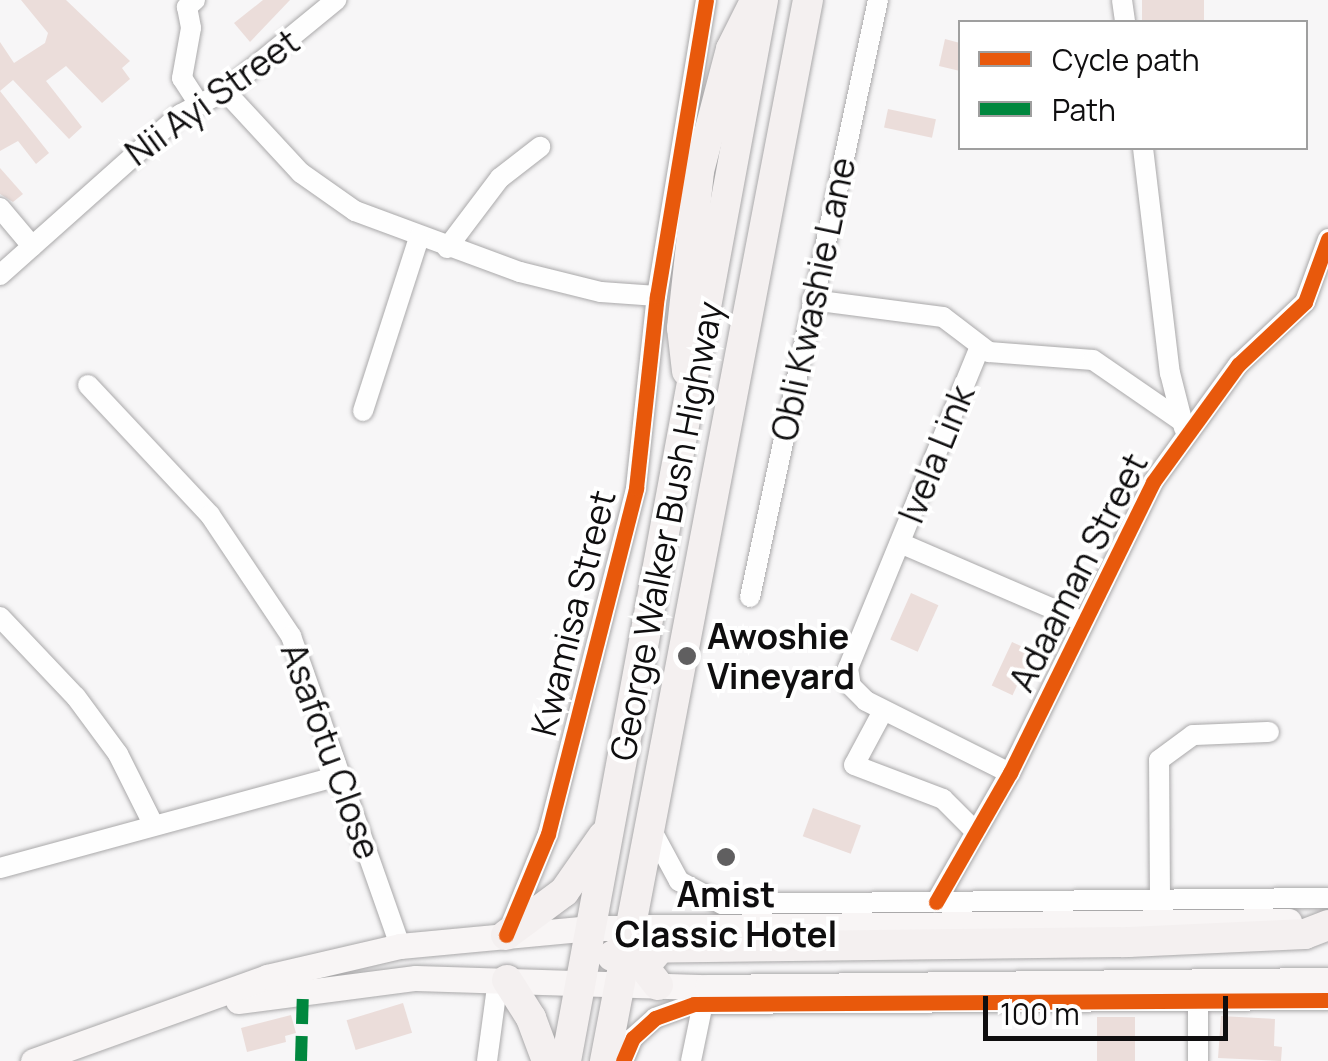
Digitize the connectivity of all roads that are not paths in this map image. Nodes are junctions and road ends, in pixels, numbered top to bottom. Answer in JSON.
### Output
{"nodes":[{"id":1,"x":194,"y":0,"type":"edge"},
{"id":2,"x":336,"y":0,"type":"edge"},
{"id":3,"x":706,"y":0,"type":"edge"},
{"id":4,"x":759,"y":0,"type":"edge"},
{"id":5,"x":808,"y":0,"type":"edge"},
{"id":6,"x":878,"y":0,"type":"edge"},
{"id":7,"x":225,"y":91,"type":"junction"},
{"id":8,"x":199,"y":104,"type":"junction"},
{"id":9,"x":540,"y":146,"type":"dead end"},
{"id":10,"x":1143,"y":150,"type":"edge"},
{"id":11,"x":0,"y":208,"type":"edge"},
{"id":12,"x":418,"y":238,"type":"junction"},
{"id":13,"x":1328,"y":239,"type":"edge"},
{"id":14,"x":32,"y":246,"type":"junction"},
{"id":15,"x":447,"y":248,"type":"junction"},
{"id":16,"x":0,"y":275,"type":"edge"},
{"id":17,"x":657,"y":296,"type":"junction"},
{"id":18,"x":812,"y":300,"type":"junction"},
{"id":19,"x":979,"y":349,"type":"junction"},
{"id":20,"x":88,"y":385,"type":"dead end"},
{"id":21,"x":363,"y":411,"type":"dead end"},
{"id":22,"x":1184,"y":428,"type":"junction"},
{"id":23,"x":900,"y":543,"type":"junction"},
{"id":24,"x":750,"y":598,"type":"dead end"},
{"id":25,"x":0,"y":616,"type":"edge"},
{"id":26,"x":1081,"y":621,"type":"junction"},
{"id":27,"x":882,"y":711,"type":"junction"},
{"id":28,"x":1269,"y":732,"type":"dead end"},
{"id":29,"x":1010,"y":773,"type":"junction"},
{"id":30,"x":342,"y":775,"type":"junction"},
{"id":31,"x":648,"y":818,"type":"junction"},
{"id":32,"x":610,"y":825,"type":"junction"},
{"id":33,"x":154,"y":826,"type":"junction"},
{"id":34,"x":974,"y":830,"type":"junction"},
{"id":35,"x":0,"y":868,"type":"edge"},
{"id":36,"x":1160,"y":897,"type":"junction"},
{"id":37,"x":1328,"y":898,"type":"edge"},
{"id":38,"x":936,"y":902,"type":"junction"},
{"id":39,"x":1328,"y":924,"type":"edge"},
{"id":40,"x":591,"y":928,"type":"junction"},
{"id":41,"x":506,"y":936,"type":"junction"},
{"id":42,"x":628,"y":938,"type":"junction"},
{"id":43,"x":400,"y":946,"type":"junction"},
{"id":44,"x":660,"y":948,"type":"junction"},
{"id":45,"x":502,"y":980,"type":"junction"},
{"id":46,"x":1328,"y":980,"type":"edge"},
{"id":47,"x":580,"y":984,"type":"junction"},
{"id":48,"x":658,"y":985,"type":"junction"},
{"id":49,"x":620,"y":986,"type":"junction"},
{"id":50,"x":875,"y":995,"type":"junction"},
{"id":51,"x":1328,"y":1000,"type":"edge"},
{"id":52,"x":1198,"y":1002,"type":"junction"},
{"id":53,"x":703,"y":1003,"type":"junction"},
{"id":54,"x":146,"y":1022,"type":"junction"},
{"id":55,"x":33,"y":1061,"type":"edge"},
{"id":56,"x":487,"y":1061,"type":"edge"},
{"id":57,"x":547,"y":1061,"type":"edge"},
{"id":58,"x":566,"y":1061,"type":"edge"},
{"id":59,"x":605,"y":1061,"type":"edge"},
{"id":60,"x":623,"y":1061,"type":"edge"},
{"id":61,"x":691,"y":1061,"type":"edge"},
{"id":62,"x":1198,"y":1061,"type":"edge"}],
"edges":[{"from":1,"to":8,"type":"street"},
{"from":2,"to":7,"type":"street","name":"Nii Ayi Street"},
{"from":3,"to":17,"type":"street","name":"Kwamisa Street"},
{"from":4,"to":32,"type":"highway","name":"George Walker Bush Highway"},
{"from":5,"to":31,"type":"highway","name":"George Walker Bush Highway"},
{"from":6,"to":18,"type":"street","name":"Obli Kwashie Lane"},
{"from":7,"to":8,"type":"street","name":"Nii Ayi Street"},
{"from":7,"to":12,"type":"street"},
{"from":8,"to":14,"type":"street","name":"Nii Ayi Street"},
{"from":9,"to":15,"type":"street"},
{"from":10,"to":22,"type":"street"},
{"from":11,"to":14,"type":"street"},
{"from":12,"to":15,"type":"street"},
{"from":12,"to":21,"type":"street"},
{"from":13,"to":22,"type":"street","name":"Adaaman Street"},
{"from":14,"to":16,"type":"street","name":"Nii Ayi Street"},
{"from":15,"to":17,"type":"street"},
{"from":17,"to":41,"type":"street","name":"Kwamisa Street"},
{"from":18,"to":19,"type":"street"},
{"from":18,"to":24,"type":"street","name":"Obli Kwashie Lane"},
{"from":19,"to":22,"type":"street"},
{"from":19,"to":23,"type":"street","name":"Ivela Link"},
{"from":20,"to":30,"type":"street","name":"Asafotu Close"},
{"from":22,"to":26,"type":"street","name":"Adaaman Street"},
{"from":23,"to":26,"type":"street","name":"Ivela Link"},
{"from":23,"to":27,"type":"street"},
{"from":25,"to":33,"type":"street"},
{"from":26,"to":29,"type":"street","name":"Adaaman Street"},
{"from":27,"to":29,"type":"street"},
{"from":27,"to":34,"type":"street"},
{"from":28,"to":36,"type":"street"},
{"from":29,"to":34,"type":"street","name":"Adaaman Street"},
{"from":30,"to":33,"type":"street"},
{"from":30,"to":43,"type":"street","name":"Asafotu Close"},
{"from":31,"to":38,"type":"street"},
{"from":31,"to":42,"type":"highway","name":"George Walker Bush Highway"},
{"from":32,"to":40,"type":"highway","name":"George Walker Bush Highway"},
{"from":32,"to":41,"type":"highway"},
{"from":33,"to":35,"type":"street"},
{"from":34,"to":38,"type":"street","name":"Adaaman Street"},
{"from":36,"to":37,"type":"street"},
{"from":36,"to":38,"type":"street"},
{"from":39,"to":42,"type":"main road"},
{"from":39,"to":44,"type":"highway"},
{"from":40,"to":41,"type":"main road"},
{"from":40,"to":42,"type":"main road"},
{"from":40,"to":47,"type":"highway","name":"George Walker Bush Highway"},
{"from":41,"to":43,"type":"main road"},
{"from":42,"to":44,"type":"highway"},
{"from":42,"to":47,"type":"highway"},
{"from":42,"to":49,"type":"highway","name":"George Walker Bush Highway"},
{"from":43,"to":54,"type":"main road"},
{"from":44,"to":48,"type":"highway"},
{"from":45,"to":47,"type":"main road"},
{"from":45,"to":54,"type":"main road"},
{"from":45,"to":56,"type":"street"},
{"from":45,"to":57,"type":"highway"},
{"from":46,"to":50,"type":"main road"},
{"from":47,"to":49,"type":"main road"},
{"from":47,"to":58,"type":"highway","name":"George Walker Bush Highway"},
{"from":48,"to":49,"type":"main road"},
{"from":48,"to":50,"type":"main road"},
{"from":49,"to":59,"type":"highway","name":"George Walker Bush Highway"},
{"from":50,"to":52,"type":"street"},
{"from":50,"to":53,"type":"street"},
{"from":51,"to":52,"type":"street"},
{"from":52,"to":62,"type":"street"},
{"from":53,"to":60,"type":"street"},
{"from":53,"to":61,"type":"street"},
{"from":54,"to":55,"type":"main road"}]}
